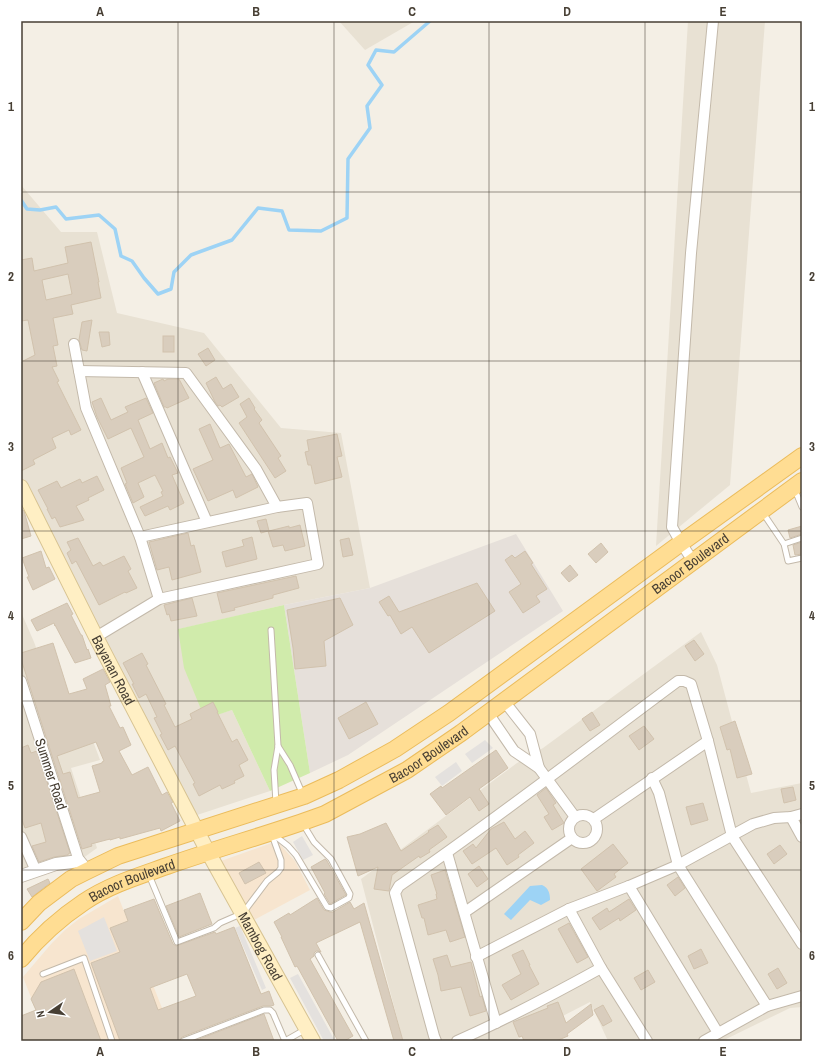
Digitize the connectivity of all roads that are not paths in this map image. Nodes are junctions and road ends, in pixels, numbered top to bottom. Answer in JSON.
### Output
{"nodes":[{"id":1,"x":713,"y":21,"type":"edge"},
{"id":2,"x":74,"y":344,"type":"dead end"},
{"id":3,"x":79,"y":371,"type":"junction"},
{"id":4,"x":142,"y":372,"type":"junction"},
{"id":5,"x":802,"y":456,"type":"edge"},
{"id":6,"x":798,"y":484,"type":"edge"},
{"id":7,"x":21,"y":487,"type":"edge"},
{"id":8,"x":277,"y":507,"type":"junction"},
{"id":9,"x":802,"y":507,"type":"edge"},
{"id":10,"x":762,"y":511,"type":"junction"},
{"id":11,"x":207,"y":522,"type":"junction"},
{"id":12,"x":140,"y":537,"type":"junction"},
{"id":13,"x":802,"y":538,"type":"edge"},
{"id":14,"x":681,"y":543,"type":"junction"},
{"id":15,"x":784,"y":544,"type":"junction"},
{"id":16,"x":802,"y":558,"type":"edge"},
{"id":17,"x":693,"y":561,"type":"junction"},
{"id":18,"x":159,"y":599,"type":"junction"},
{"id":19,"x":271,"y":630,"type":"dead end"},
{"id":20,"x":96,"y":637,"type":"junction"},
{"id":21,"x":22,"y":686,"type":"edge"},
{"id":22,"x":504,"y":701,"type":"junction"},
{"id":23,"x":488,"y":713,"type":"junction"},
{"id":24,"x":708,"y":741,"type":"junction"},
{"id":25,"x":278,"y":746,"type":"junction"},
{"id":26,"x":538,"y":768,"type":"junction"},
{"id":27,"x":652,"y":778,"type":"junction"},
{"id":28,"x":547,"y":780,"type":"junction"},
{"id":29,"x":304,"y":796,"type":"junction"},
{"id":30,"x":276,"y":806,"type":"junction"},
{"id":31,"x":802,"y":814,"type":"edge"},
{"id":32,"x":575,"y":817,"type":"junction"},
{"id":33,"x":791,"y":817,"type":"junction"},
{"id":34,"x":594,"y":819,"type":"junction"},
{"id":35,"x":302,"y":822,"type":"junction"},
{"id":36,"x":198,"y":831,"type":"junction"},
{"id":37,"x":270,"y":832,"type":"junction"},
{"id":38,"x":732,"y":836,"type":"junction"},
{"id":39,"x":21,"y":837,"type":"edge"},
{"id":40,"x":802,"y":837,"type":"edge"},
{"id":41,"x":572,"y":838,"type":"junction"},
{"id":42,"x":208,"y":852,"type":"junction"},
{"id":43,"x":447,"y":853,"type":"junction"},
{"id":44,"x":678,"y":865,"type":"junction"},
{"id":45,"x":83,"y":866,"type":"junction"},
{"id":46,"x":36,"y":871,"type":"junction"},
{"id":47,"x":148,"y":872,"type":"junction"},
{"id":48,"x":21,"y":876,"type":"edge"},
{"id":49,"x":629,"y":886,"type":"junction"},
{"id":50,"x":569,"y":909,"type":"junction"},
{"id":51,"x":465,"y":912,"type":"junction"},
{"id":52,"x":243,"y":913,"type":"junction"},
{"id":53,"x":21,"y":922,"type":"edge"},
{"id":54,"x":802,"y":944,"type":"edge"},
{"id":55,"x":318,"y":955,"type":"dead end"},
{"id":56,"x":476,"y":957,"type":"junction"},
{"id":57,"x":21,"y":959,"type":"edge"},
{"id":58,"x":601,"y":968,"type":"junction"},
{"id":59,"x":43,"y":974,"type":"dead end"},
{"id":60,"x":802,"y":996,"type":"edge"},
{"id":61,"x":767,"y":1006,"type":"junction"},
{"id":62,"x":496,"y":1023,"type":"junction"},
{"id":63,"x":718,"y":1033,"type":"junction"},
{"id":64,"x":310,"y":1035,"type":"edge"},
{"id":65,"x":112,"y":1041,"type":"edge"},
{"id":66,"x":185,"y":1041,"type":"edge"},
{"id":67,"x":285,"y":1041,"type":"edge"},
{"id":68,"x":366,"y":1041,"type":"edge"},
{"id":69,"x":436,"y":1041,"type":"edge"},
{"id":70,"x":457,"y":1041,"type":"edge"},
{"id":71,"x":647,"y":1041,"type":"edge"},
{"id":72,"x":704,"y":1041,"type":"edge"}],
"edges":[{"from":1,"to":14,"type":"street"},
{"from":2,"to":3,"type":"street"},
{"from":3,"to":4,"type":"street"},
{"from":3,"to":12,"type":"street"},
{"from":4,"to":8,"type":"street"},
{"from":4,"to":11,"type":"street"},
{"from":5,"to":14,"type":"main road","name":"Bacoor Boulevard"},
{"from":6,"to":9,"type":"lane"},
{"from":6,"to":10,"type":"main road","name":"Bacoor Boulevard"},
{"from":7,"to":20,"type":"main road","name":"Bayanan Road"},
{"from":8,"to":11,"type":"street"},
{"from":8,"to":18,"type":"street"},
{"from":10,"to":15,"type":"lane"},
{"from":10,"to":17,"type":"main road","name":"Bacoor Boulevard"},
{"from":11,"to":12,"type":"street"},
{"from":12,"to":18,"type":"street"},
{"from":13,"to":15,"type":"lane"},
{"from":14,"to":17,"type":"street"},
{"from":14,"to":29,"type":"main road","name":"Bacoor Boulevard"},
{"from":15,"to":16,"type":"lane"},
{"from":17,"to":22,"type":"main road","name":"Bacoor Boulevard"},
{"from":18,"to":20,"type":"street"},
{"from":19,"to":25,"type":"lane"},
{"from":20,"to":36,"type":"main road","name":"Bayanan Road"},
{"from":21,"to":45,"type":"street","name":"Summer Road"},
{"from":22,"to":23,"type":"main road","name":"Bacoor Boulevard"},
{"from":22,"to":26,"type":"street"},
{"from":23,"to":26,"type":"street"},
{"from":23,"to":35,"type":"main road","name":"Bacoor Boulevard"},
{"from":24,"to":27,"type":"street"},
{"from":24,"to":28,"type":"street"},
{"from":24,"to":38,"type":"street"},
{"from":25,"to":29,"type":"lane"},
{"from":25,"to":30,"type":"lane"},
{"from":26,"to":28,"type":"street"},
{"from":27,"to":34,"type":"street"},
{"from":27,"to":44,"type":"street"},
{"from":28,"to":32,"type":"street"},
{"from":28,"to":43,"type":"street"},
{"from":29,"to":30,"type":"main road","name":"Bacoor Boulevard"},
{"from":30,"to":36,"type":"main road","name":"Bacoor Boulevard"},
{"from":31,"to":33,"type":"street"},
{"from":32,"to":34,"type":"street"},
{"from":32,"to":41,"type":"street"},
{"from":33,"to":38,"type":"street"},
{"from":33,"to":40,"type":"street"},
{"from":34,"to":41,"type":"street"},
{"from":35,"to":37,"type":"main road","name":"Bacoor Boulevard"},
{"from":35,"to":37,"type":"lane"},
{"from":36,"to":42,"type":"main road","name":"Bayanan Road"},
{"from":36,"to":45,"type":"main road","name":"Bacoor Boulevard"},
{"from":37,"to":42,"type":"main road","name":"Bacoor Boulevard"},
{"from":37,"to":52,"type":"lane"},
{"from":38,"to":44,"type":"street"},
{"from":38,"to":54,"type":"street"},
{"from":39,"to":46,"type":"street"},
{"from":41,"to":51,"type":"street"},
{"from":42,"to":47,"type":"main road","name":"Bacoor Boulevard"},
{"from":42,"to":52,"type":"main road","name":"Mambog Road"},
{"from":43,"to":51,"type":"street"},
{"from":43,"to":69,"type":"street"},
{"from":44,"to":49,"type":"street"},
{"from":44,"to":61,"type":"street"},
{"from":45,"to":46,"type":"street"},
{"from":45,"to":53,"type":"main road","name":"Bacoor Boulevard"},
{"from":46,"to":48,"type":"street"},
{"from":47,"to":52,"type":"lane"},
{"from":47,"to":57,"type":"main road","name":"Bacoor Boulevard"},
{"from":49,"to":50,"type":"street"},
{"from":49,"to":63,"type":"street"},
{"from":50,"to":56,"type":"street"},
{"from":50,"to":58,"type":"street"},
{"from":51,"to":56,"type":"street"},
{"from":52,"to":64,"type":"main road","name":"Mambog Road"},
{"from":55,"to":68,"type":"lane"},
{"from":56,"to":62,"type":"street"},
{"from":58,"to":62,"type":"street"},
{"from":58,"to":71,"type":"street"},
{"from":59,"to":65,"type":"lane"},
{"from":60,"to":61,"type":"street"},
{"from":61,"to":63,"type":"street"},
{"from":62,"to":70,"type":"street"},
{"from":63,"to":72,"type":"street"},
{"from":64,"to":67,"type":"lane"},
{"from":66,"to":67,"type":"lane"}]}
